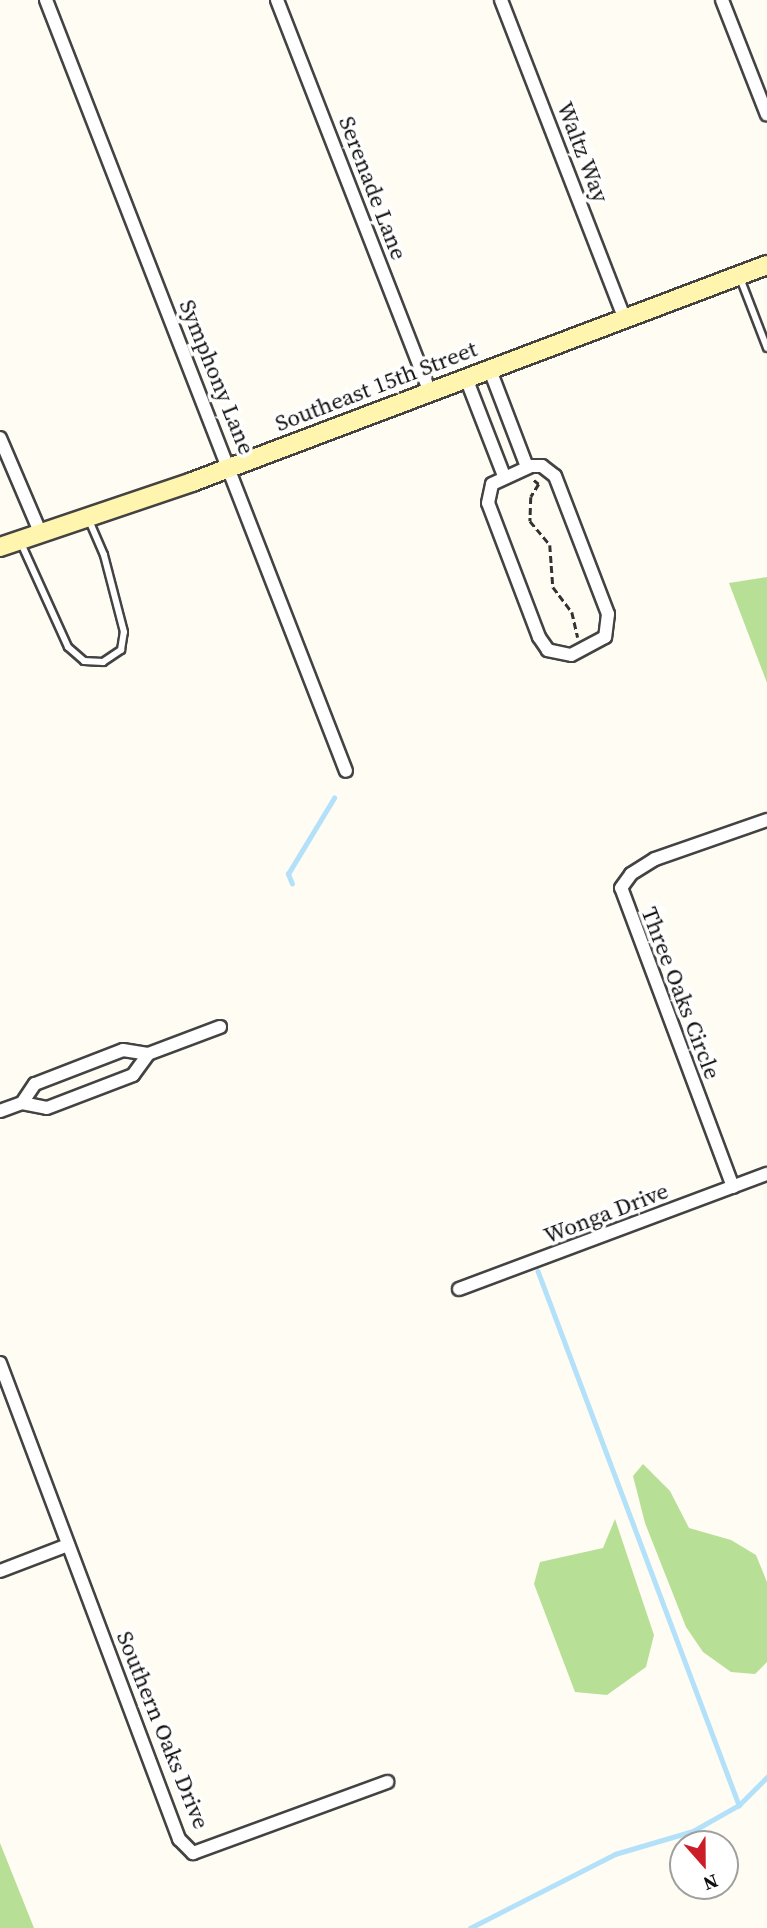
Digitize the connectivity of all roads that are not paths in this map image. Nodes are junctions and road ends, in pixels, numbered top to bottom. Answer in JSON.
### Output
{"nodes":[{"id":1,"x":46,"y":0,"type":"edge"},
{"id":2,"x":277,"y":0,"type":"edge"},
{"id":3,"x":501,"y":0,"type":"edge"},
{"id":4,"x":722,"y":0,"type":"edge"},
{"id":5,"x":767,"y":115,"type":"edge"},
{"id":6,"x":767,"y":265,"type":"edge"},
{"id":7,"x":740,"y":276,"type":"junction"},
{"id":8,"x":625,"y":319,"type":"junction"},
{"id":9,"x":767,"y":321,"type":"edge"},
{"id":10,"x":758,"y":325,"type":"junction"},
{"id":11,"x":767,"y":348,"type":"edge"},
{"id":12,"x":490,"y":370,"type":"junction"},
{"id":13,"x":466,"y":379,"type":"junction"},
{"id":14,"x":430,"y":392,"type":"junction"},
{"id":15,"x":511,"y":426,"type":"junction"},
{"id":16,"x":489,"y":435,"type":"junction"},
{"id":17,"x":0,"y":438,"type":"edge"},
{"id":18,"x":231,"y":467,"type":"junction"},
{"id":19,"x":530,"y":469,"type":"junction"},
{"id":20,"x":504,"y":476,"type":"junction"},
{"id":21,"x":87,"y":516,"type":"junction"},
{"id":22,"x":40,"y":532,"type":"junction"},
{"id":23,"x":19,"y":540,"type":"junction"},
{"id":24,"x":0,"y":547,"type":"edge"},
{"id":25,"x":346,"y":771,"type":"dead end"},
{"id":26,"x":767,"y":820,"type":"edge"},
{"id":27,"x":220,"y":1027,"type":"dead end"},
{"id":28,"x":148,"y":1054,"type":"junction"},
{"id":29,"x":22,"y":1103,"type":"junction"},
{"id":30,"x":0,"y":1111,"type":"edge"},
{"id":31,"x":767,"y":1174,"type":"edge"},
{"id":32,"x":733,"y":1187,"type":"junction"},
{"id":33,"x":459,"y":1289,"type":"dead end"},
{"id":34,"x":0,"y":1363,"type":"edge"},
{"id":35,"x":68,"y":1545,"type":"junction"},
{"id":36,"x":0,"y":1570,"type":"edge"},
{"id":37,"x":387,"y":1782,"type":"dead end"}],
"edges":[{"from":1,"to":18,"type":"street","name":"Symphony Lane"},
{"from":2,"to":14,"type":"street","name":"Serenade Lane"},
{"from":3,"to":8,"type":"street","name":"Waltz Way"},
{"from":4,"to":5,"type":"street"},
{"from":6,"to":7,"type":"main road","name":"Southeast 15th Street"},
{"from":7,"to":8,"type":"main road","name":"Southeast 15th Street"},
{"from":7,"to":10,"type":"lane"},
{"from":8,"to":12,"type":"main road","name":"Southeast 15th Street"},
{"from":9,"to":10,"type":"lane"},
{"from":10,"to":11,"type":"lane"},
{"from":12,"to":13,"type":"main road","name":"Southeast 15th Street"},
{"from":12,"to":15,"type":"street"},
{"from":13,"to":14,"type":"main road","name":"Southeast 15th Street"},
{"from":13,"to":16,"type":"street"},
{"from":14,"to":18,"type":"main road","name":"Southeast 15th Street"},
{"from":15,"to":16,"type":"street"},
{"from":15,"to":19,"type":"street"},
{"from":16,"to":20,"type":"street"},
{"from":17,"to":22,"type":"street"},
{"from":18,"to":21,"type":"main road","name":"Southeast 15th Street"},
{"from":18,"to":25,"type":"street","name":"Symphony Lane"},
{"from":19,"to":20,"type":"street"},
{"from":19,"to":20,"type":"street"},
{"from":21,"to":22,"type":"main road","name":"Southeast 15th Street"},
{"from":21,"to":23,"type":"lane"},
{"from":22,"to":23,"type":"main road","name":"Southeast 15th Street"},
{"from":23,"to":24,"type":"main road","name":"Southeast 15th Street"},
{"from":26,"to":32,"type":"street","name":"Three Oaks Circle"},
{"from":27,"to":28,"type":"street"},
{"from":28,"to":29,"type":"street"},
{"from":28,"to":29,"type":"street"},
{"from":29,"to":30,"type":"street"},
{"from":31,"to":32,"type":"street","name":"Wonga Drive"},
{"from":32,"to":33,"type":"street","name":"Wonga Drive"},
{"from":34,"to":35,"type":"street"},
{"from":35,"to":36,"type":"street"},
{"from":35,"to":37,"type":"street","name":"Southern Oaks Drive"}]}
